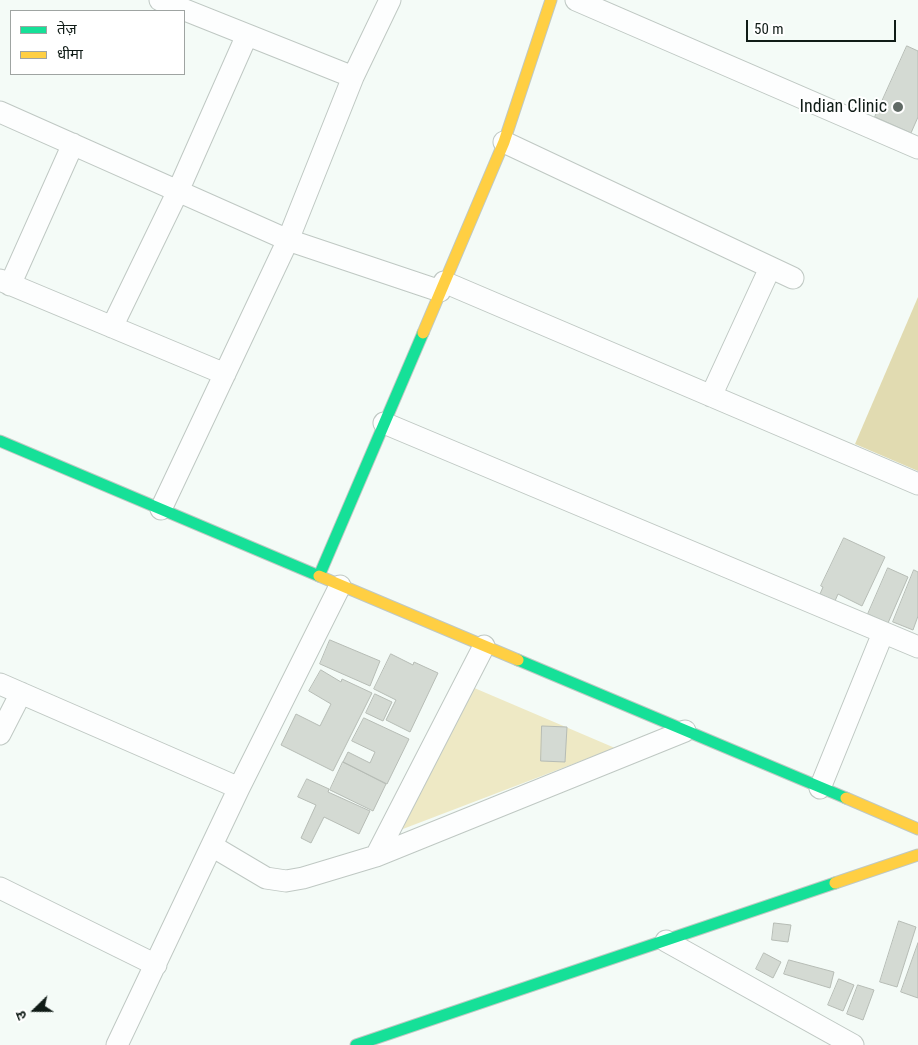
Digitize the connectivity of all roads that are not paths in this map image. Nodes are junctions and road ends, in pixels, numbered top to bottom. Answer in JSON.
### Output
{"nodes":[{"id":1,"x":160,"y":0,"type":"edge"},
{"id":2,"x":390,"y":0,"type":"edge"},
{"id":3,"x":552,"y":0,"type":"edge"},
{"id":4,"x":576,"y":0,"type":"edge"},
{"id":5,"x":185,"y":10,"type":"edge"},
{"id":6,"x":185,"y":10,"type":"edge"},
{"id":7,"x":247,"y":35,"type":"junction"},
{"id":8,"x":354,"y":77,"type":"junction"},
{"id":9,"x":0,"y":112,"type":"edge"},
{"id":10,"x":504,"y":142,"type":"junction"},
{"id":11,"x":72,"y":144,"type":"junction"},
{"id":12,"x":918,"y":148,"type":"edge"},
{"id":13,"x":178,"y":191,"type":"junction"},
{"id":14,"x":288,"y":240,"type":"junction"},
{"id":15,"x":770,"y":268,"type":"junction"},
{"id":16,"x":793,"y":278,"type":"dead end"},
{"id":17,"x":5,"y":283,"type":"edge"},
{"id":18,"x":442,"y":287,"type":"junction"},
{"id":19,"x":112,"y":327,"type":"junction"},
{"id":20,"x":225,"y":374,"type":"junction"},
{"id":21,"x":712,"y":396,"type":"junction"},
{"id":22,"x":384,"y":423,"type":"junction"},
{"id":23,"x":0,"y":441,"type":"edge"},
{"id":24,"x":918,"y":484,"type":"edge"},
{"id":25,"x":161,"y":509,"type":"junction"},
{"id":26,"x":319,"y":576,"type":"junction"},
{"id":27,"x":340,"y":586,"type":"junction"},
{"id":28,"x":883,"y":633,"type":"junction"},
{"id":29,"x":484,"y":646,"type":"junction"},
{"id":30,"x":918,"y":647,"type":"edge"},
{"id":31,"x":0,"y":684,"type":"edge"},
{"id":32,"x":20,"y":693,"type":"junction"},
{"id":33,"x":685,"y":731,"type":"junction"},
{"id":34,"x":0,"y":734,"type":"edge"},
{"id":35,"x":239,"y":788,"type":"junction"},
{"id":36,"x":820,"y":788,"type":"junction"},
{"id":37,"x":918,"y":829,"type":"edge"},
{"id":38,"x":212,"y":846,"type":"junction"},
{"id":39,"x":918,"y":855,"type":"edge"},
{"id":40,"x":376,"y":856,"type":"junction"},
{"id":41,"x":0,"y":888,"type":"edge"},
{"id":42,"x":666,"y":941,"type":"junction"},
{"id":43,"x":156,"y":965,"type":"junction"},
{"id":44,"x":845,"y":1043,"type":"edge"},
{"id":45,"x":118,"y":1045,"type":"edge"},
{"id":46,"x":356,"y":1045,"type":"edge"}],
"edges":[{"from":1,"to":5,"type":"street"},
{"from":2,"to":8,"type":"street"},
{"from":3,"to":10,"type":"street"},
{"from":4,"to":12,"type":"street"},
{"from":6,"to":7,"type":"street"},
{"from":7,"to":8,"type":"street"},
{"from":7,"to":13,"type":"street"},
{"from":8,"to":14,"type":"street"},
{"from":9,"to":11,"type":"street"},
{"from":10,"to":15,"type":"street"},
{"from":10,"to":18,"type":"street"},
{"from":11,"to":13,"type":"street"},
{"from":11,"to":17,"type":"street"},
{"from":13,"to":14,"type":"street"},
{"from":13,"to":19,"type":"street"},
{"from":14,"to":18,"type":"street"},
{"from":14,"to":20,"type":"street"},
{"from":15,"to":16,"type":"street"},
{"from":15,"to":21,"type":"street"},
{"from":17,"to":19,"type":"street"},
{"from":18,"to":21,"type":"street"},
{"from":18,"to":22,"type":"street"},
{"from":19,"to":20,"type":"street"},
{"from":20,"to":25,"type":"street"},
{"from":21,"to":24,"type":"street"},
{"from":22,"to":26,"type":"street"},
{"from":22,"to":28,"type":"street"},
{"from":23,"to":25,"type":"street"},
{"from":25,"to":26,"type":"street"},
{"from":26,"to":27,"type":"street"},
{"from":27,"to":29,"type":"street"},
{"from":27,"to":35,"type":"street"},
{"from":28,"to":30,"type":"street"},
{"from":28,"to":36,"type":"street"},
{"from":29,"to":33,"type":"street"},
{"from":29,"to":40,"type":"street"},
{"from":31,"to":32,"type":"street"},
{"from":32,"to":34,"type":"street"},
{"from":32,"to":35,"type":"street"},
{"from":33,"to":36,"type":"street"},
{"from":33,"to":40,"type":"street"},
{"from":35,"to":38,"type":"street"},
{"from":36,"to":37,"type":"street"},
{"from":38,"to":40,"type":"street"},
{"from":38,"to":43,"type":"street"},
{"from":39,"to":42,"type":"street"},
{"from":41,"to":43,"type":"street"},
{"from":42,"to":44,"type":"street"},
{"from":42,"to":46,"type":"street"},
{"from":43,"to":45,"type":"street"}]}
